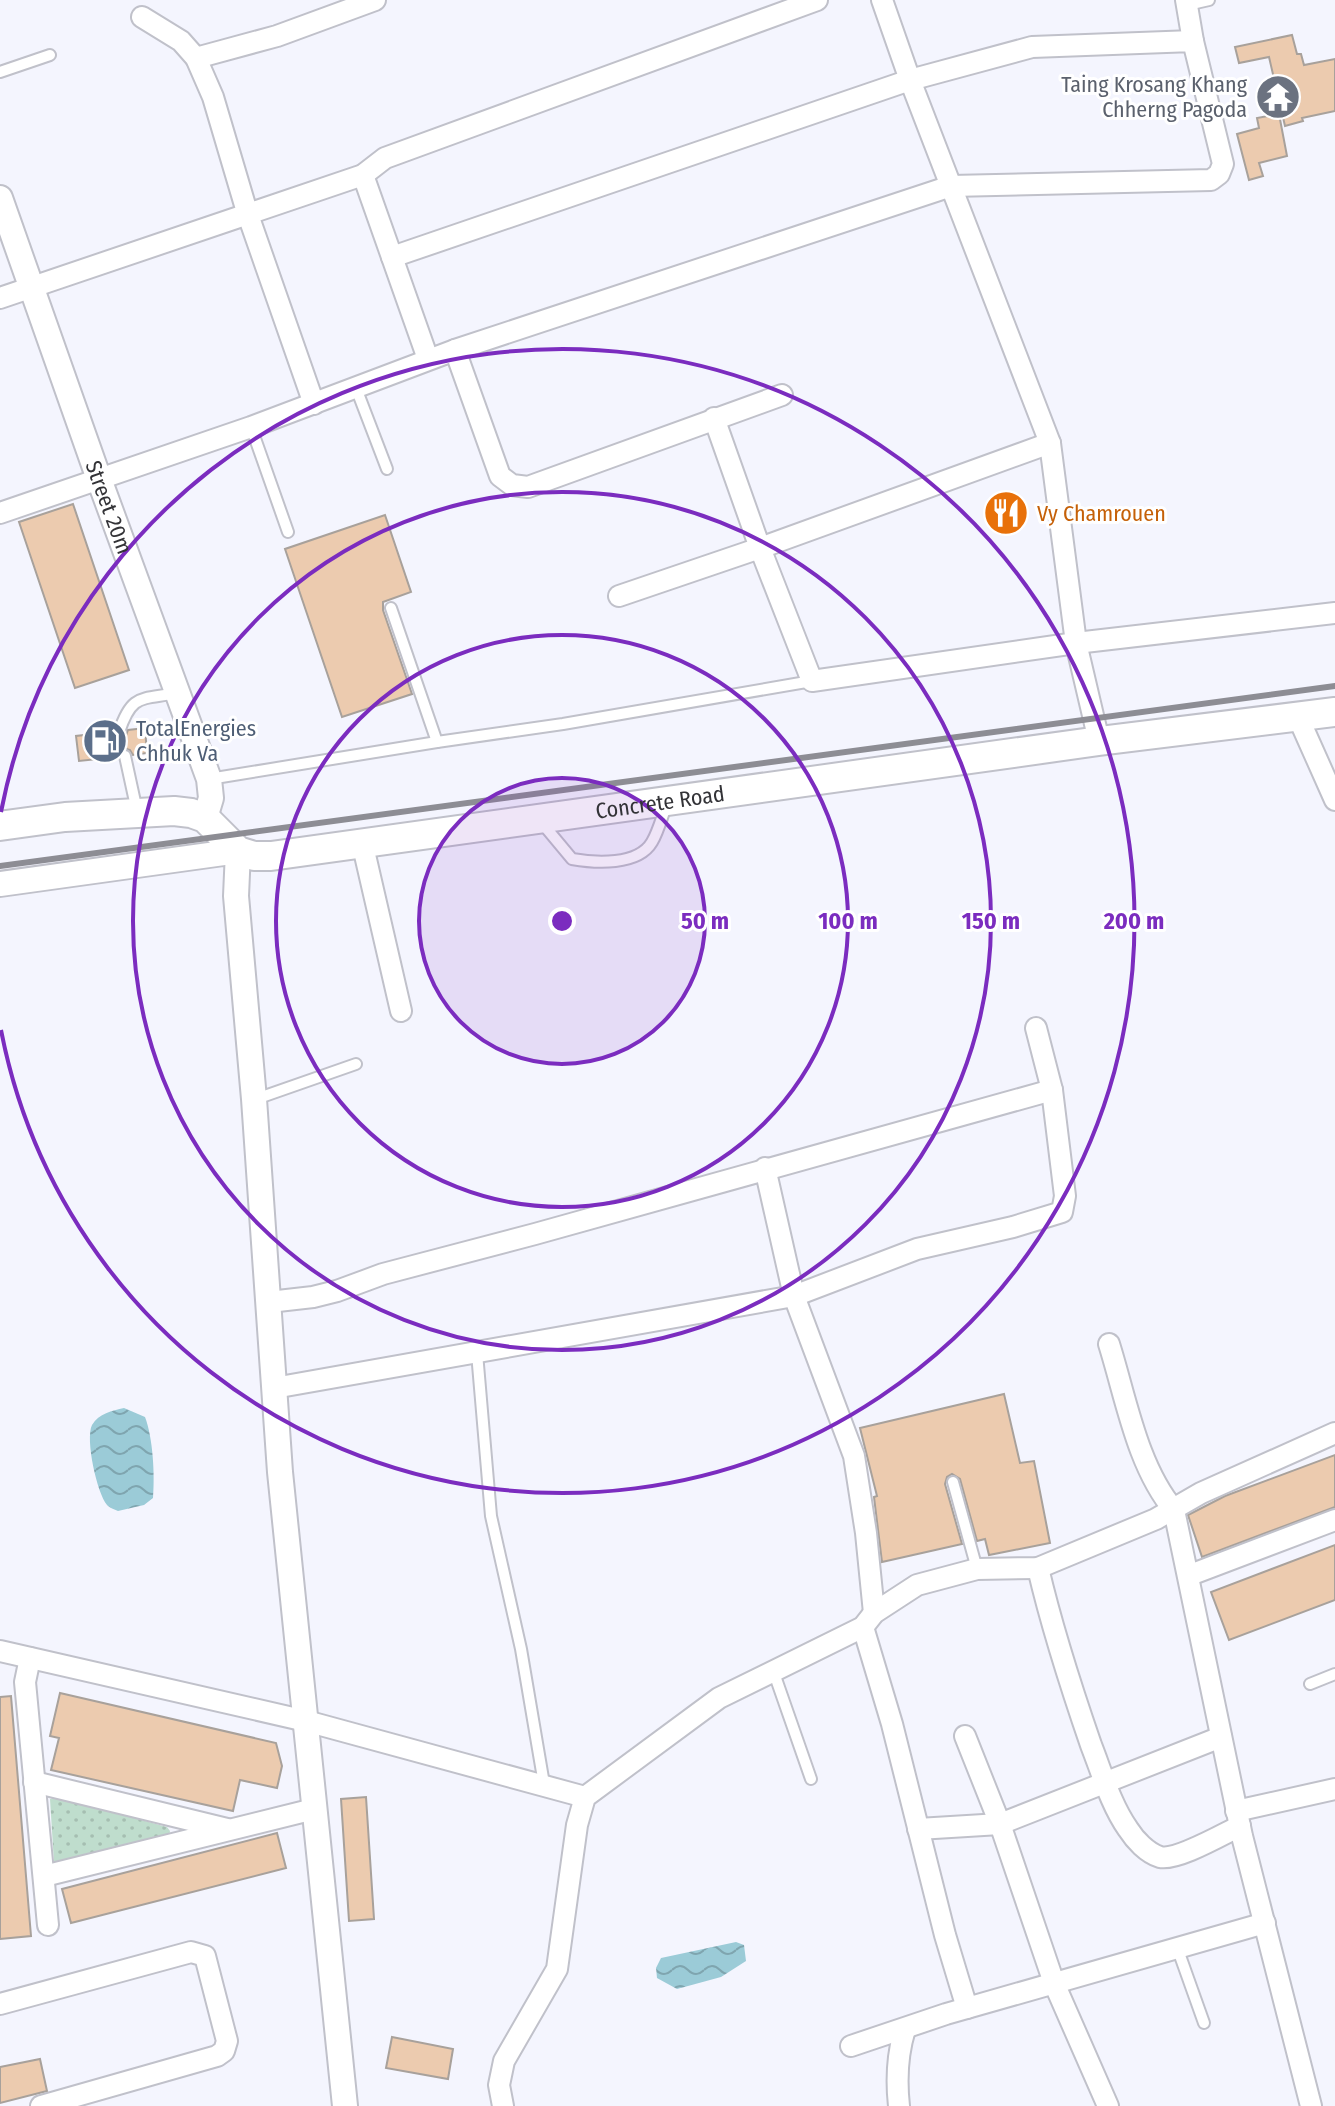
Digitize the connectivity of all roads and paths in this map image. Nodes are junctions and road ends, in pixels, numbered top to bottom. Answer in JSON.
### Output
{"nodes":[{"id":1,"x":375,"y":0,"type":"edge"},
{"id":2,"x":817,"y":0,"type":"edge"},
{"id":3,"x":882,"y":0,"type":"edge"},
{"id":4,"x":1209,"y":0,"type":"edge"},
{"id":5,"x":1187,"y":3,"type":"edge"},
{"id":6,"x":142,"y":17,"type":"dead end"},
{"id":7,"x":1193,"y":41,"type":"junction"},
{"id":8,"x":50,"y":55,"type":"dead end"},
{"id":9,"x":196,"y":58,"type":"junction"},
{"id":10,"x":0,"y":72,"type":"edge"},
{"id":11,"x":910,"y":80,"type":"junction"},
{"id":12,"x":363,"y":175,"type":"junction"},
{"id":13,"x":951,"y":186,"type":"junction"},
{"id":14,"x":0,"y":198,"type":"edge"},
{"id":15,"x":247,"y":212,"type":"junction"},
{"id":16,"x":392,"y":257,"type":"junction"},
{"id":17,"x":31,"y":287,"type":"junction"},
{"id":18,"x":0,"y":298,"type":"edge"},
{"id":19,"x":455,"y":350,"type":"junction"},
{"id":20,"x":428,"y":359,"type":"junction"},
{"id":21,"x":356,"y":388,"type":"junction"},
{"id":22,"x":782,"y":395,"type":"dead end"},
{"id":23,"x":314,"y":404,"type":"junction"},
{"id":24,"x":714,"y":418,"type":"junction"},
{"id":25,"x":251,"y":427,"type":"junction"},
{"id":26,"x":1050,"y":443,"type":"junction"},
{"id":27,"x":387,"y":469,"type":"dead end"},
{"id":28,"x":99,"y":479,"type":"junction"},
{"id":29,"x":0,"y":513,"type":"edge"},
{"id":30,"x":288,"y":532,"type":"dead end"},
{"id":31,"x":760,"y":548,"type":"junction"},
{"id":32,"x":619,"y":596,"type":"dead end"},
{"id":33,"x":391,"y":608,"type":"dead end"},
{"id":34,"x":1335,"y":613,"type":"edge"},
{"id":35,"x":1076,"y":643,"type":"junction"},
{"id":36,"x":812,"y":681,"type":"junction"},
{"id":37,"x":177,"y":693,"type":"junction"},
{"id":38,"x":1335,"y":712,"type":"edge"},
{"id":39,"x":1298,"y":717,"type":"junction"},
{"id":40,"x":119,"y":732,"type":"dead end"},
{"id":41,"x":1099,"y":741,"type":"junction"},
{"id":42,"x":437,"y":742,"type":"junction"},
{"id":43,"x":125,"y":756,"type":"dead end"},
{"id":44,"x":209,"y":779,"type":"junction"},
{"id":45,"x":1335,"y":800,"type":"edge"},
{"id":46,"x":667,"y":801,"type":"junction"},
{"id":47,"x":137,"y":811,"type":"junction"},
{"id":48,"x":205,"y":818,"type":"junction"},
{"id":49,"x":539,"y":819,"type":"junction"},
{"id":50,"x":0,"y":826,"type":"edge"},
{"id":51,"x":362,"y":842,"type":"junction"},
{"id":52,"x":238,"y":851,"type":"junction"},
{"id":53,"x":0,"y":884,"type":"edge"},
{"id":54,"x":401,"y":1011,"type":"dead end"},
{"id":55,"x":1036,"y":1028,"type":"dead end"},
{"id":56,"x":356,"y":1064,"type":"dead end"},
{"id":57,"x":1052,"y":1090,"type":"junction"},
{"id":58,"x":254,"y":1099,"type":"junction"},
{"id":59,"x":765,"y":1168,"type":"junction"},
{"id":60,"x":794,"y":1296,"type":"junction"},
{"id":61,"x":269,"y":1302,"type":"junction"},
{"id":62,"x":1109,"y":1344,"type":"dead end"},
{"id":63,"x":477,"y":1353,"type":"junction"},
{"id":64,"x":274,"y":1388,"type":"junction"},
{"id":65,"x":1335,"y":1433,"type":"edge"},
{"id":66,"x":953,"y":1482,"type":"dead end"},
{"id":67,"x":1174,"y":1510,"type":"junction"},
{"id":68,"x":1335,"y":1520,"type":"edge"},
{"id":69,"x":1038,"y":1568,"type":"junction"},
{"id":70,"x":977,"y":1569,"type":"junction"},
{"id":71,"x":1190,"y":1575,"type":"junction"},
{"id":72,"x":869,"y":1620,"type":"junction"},
{"id":73,"x":0,"y":1651,"type":"edge"},
{"id":74,"x":30,"y":1658,"type":"junction"},
{"id":75,"x":774,"y":1673,"type":"junction"},
{"id":76,"x":1335,"y":1674,"type":"edge"},
{"id":77,"x":1310,"y":1684,"type":"dead end"},
{"id":78,"x":306,"y":1721,"type":"junction"},
{"id":79,"x":965,"y":1736,"type":"dead end"},
{"id":80,"x":1221,"y":1737,"type":"junction"},
{"id":81,"x":811,"y":1779,"type":"dead end"},
{"id":82,"x":34,"y":1782,"type":"junction"},
{"id":83,"x":544,"y":1784,"type":"junction"},
{"id":84,"x":1106,"y":1784,"type":"junction"},
{"id":85,"x":1335,"y":1789,"type":"edge"},
{"id":86,"x":585,"y":1797,"type":"junction"},
{"id":87,"x":314,"y":1809,"type":"junction"},
{"id":88,"x":1238,"y":1818,"type":"junction"},
{"id":89,"x":1000,"y":1824,"type":"junction"},
{"id":90,"x":918,"y":1829,"type":"junction"},
{"id":91,"x":231,"y":1830,"type":"junction"},
{"id":92,"x":44,"y":1876,"type":"junction"},
{"id":93,"x":1265,"y":1923,"type":"junction"},
{"id":94,"x":48,"y":1925,"type":"dead end"},
{"id":95,"x":1178,"y":1950,"type":"junction"},
{"id":96,"x":1054,"y":1983,"type":"junction"},
{"id":97,"x":0,"y":2004,"type":"edge"},
{"id":98,"x":967,"y":2008,"type":"junction"},
{"id":99,"x":1204,"y":2023,"type":"dead end"},
{"id":100,"x":905,"y":2029,"type":"junction"},
{"id":101,"x":851,"y":2046,"type":"dead end"},
{"id":102,"x":41,"y":2106,"type":"edge"},
{"id":103,"x":345,"y":2106,"type":"edge"},
{"id":104,"x":503,"y":2106,"type":"edge"},
{"id":105,"x":899,"y":2106,"type":"edge"},
{"id":106,"x":1108,"y":2106,"type":"edge"},
{"id":107,"x":1311,"y":2106,"type":"edge"}],
"edges":[{"from":1,"to":9,"type":"street"},
{"from":2,"to":12,"type":"street"},
{"from":3,"to":11,"type":"street"},
{"from":4,"to":5,"type":"lane"},
{"from":5,"to":7,"type":"street"},
{"from":6,"to":9,"type":"street"},
{"from":7,"to":11,"type":"street"},
{"from":7,"to":13,"type":"street"},
{"from":8,"to":10,"type":"lane"},
{"from":9,"to":15,"type":"street"},
{"from":11,"to":13,"type":"street"},
{"from":11,"to":16,"type":"street"},
{"from":12,"to":15,"type":"street"},
{"from":12,"to":16,"type":"street"},
{"from":13,"to":19,"type":"street"},
{"from":13,"to":26,"type":"street"},
{"from":14,"to":17,"type":"street","name":"Street 20m"},
{"from":15,"to":17,"type":"street"},
{"from":15,"to":23,"type":"street"},
{"from":16,"to":20,"type":"street"},
{"from":17,"to":18,"type":"street"},
{"from":17,"to":28,"type":"street","name":"Street 20m"},
{"from":19,"to":20,"type":"street"},
{"from":19,"to":24,"type":"street"},
{"from":20,"to":21,"type":"street"},
{"from":21,"to":23,"type":"street"},
{"from":21,"to":27,"type":"lane"},
{"from":22,"to":24,"type":"street"},
{"from":23,"to":25,"type":"street"},
{"from":24,"to":31,"type":"street"},
{"from":25,"to":28,"type":"street"},
{"from":25,"to":30,"type":"lane"},
{"from":26,"to":31,"type":"street"},
{"from":26,"to":35,"type":"street"},
{"from":28,"to":29,"type":"street"},
{"from":28,"to":37,"type":"street","name":"Street 20m"},
{"from":31,"to":32,"type":"street"},
{"from":31,"to":36,"type":"street"},
{"from":33,"to":42,"type":"lane"},
{"from":34,"to":35,"type":"street"},
{"from":35,"to":36,"type":"street"},
{"from":35,"to":41,"type":"street"},
{"from":36,"to":42,"type":"lane"},
{"from":37,"to":40,"type":"lane"},
{"from":37,"to":44,"type":"street","name":"Street 20m"},
{"from":38,"to":39,"type":"main road","name":"Concrete Road"},
{"from":39,"to":41,"type":"main road","name":"Concrete Road"},
{"from":39,"to":45,"type":"street"},
{"from":41,"to":46,"type":"main road","name":"Concrete Road"},
{"from":42,"to":44,"type":"lane"},
{"from":43,"to":47,"type":"lane"},
{"from":44,"to":48,"type":"street","name":"Street 20m"},
{"from":46,"to":49,"type":"main road","name":"Concrete Road"},
{"from":46,"to":49,"type":"lane"},
{"from":47,"to":48,"type":"main road"},
{"from":47,"to":50,"type":"main road"},
{"from":48,"to":52,"type":"main road"},
{"from":49,"to":51,"type":"main road","name":"Concrete Road"},
{"from":51,"to":52,"type":"main road","name":"Concrete Road"},
{"from":51,"to":54,"type":"street"},
{"from":52,"to":53,"type":"street"},
{"from":52,"to":58,"type":"street"},
{"from":55,"to":57,"type":"street"},
{"from":56,"to":58,"type":"lane"},
{"from":57,"to":59,"type":"street"},
{"from":57,"to":60,"type":"street"},
{"from":58,"to":61,"type":"street"},
{"from":59,"to":60,"type":"street"},
{"from":59,"to":61,"type":"street"},
{"from":60,"to":63,"type":"street"},
{"from":60,"to":72,"type":"street"},
{"from":61,"to":64,"type":"street"},
{"from":62,"to":67,"type":"street"},
{"from":63,"to":64,"type":"street"},
{"from":63,"to":83,"type":"lane"},
{"from":64,"to":78,"type":"street"},
{"from":65,"to":67,"type":"street"},
{"from":66,"to":70,"type":"lane"},
{"from":67,"to":69,"type":"street"},
{"from":67,"to":71,"type":"street"},
{"from":68,"to":71,"type":"street"},
{"from":69,"to":70,"type":"street"},
{"from":69,"to":84,"type":"street"},
{"from":70,"to":72,"type":"street"},
{"from":71,"to":80,"type":"street"},
{"from":72,"to":75,"type":"street"},
{"from":72,"to":90,"type":"street"},
{"from":73,"to":74,"type":"street"},
{"from":74,"to":78,"type":"street"},
{"from":74,"to":82,"type":"street"},
{"from":75,"to":81,"type":"lane"},
{"from":75,"to":86,"type":"street"},
{"from":76,"to":77,"type":"lane"},
{"from":78,"to":83,"type":"street"},
{"from":78,"to":87,"type":"street"},
{"from":79,"to":89,"type":"street"},
{"from":80,"to":84,"type":"street"},
{"from":80,"to":88,"type":"street"},
{"from":82,"to":91,"type":"street"},
{"from":82,"to":92,"type":"street"},
{"from":83,"to":86,"type":"street"},
{"from":84,"to":88,"type":"street"},
{"from":84,"to":89,"type":"street"},
{"from":85,"to":88,"type":"street"},
{"from":86,"to":104,"type":"street"},
{"from":87,"to":91,"type":"street"},
{"from":87,"to":103,"type":"street"},
{"from":88,"to":93,"type":"street"},
{"from":89,"to":90,"type":"street"},
{"from":89,"to":96,"type":"street"},
{"from":90,"to":98,"type":"street"},
{"from":91,"to":92,"type":"street"},
{"from":92,"to":94,"type":"street"},
{"from":93,"to":95,"type":"street"},
{"from":93,"to":107,"type":"street"},
{"from":95,"to":96,"type":"street"},
{"from":95,"to":99,"type":"lane"},
{"from":96,"to":98,"type":"street"},
{"from":96,"to":106,"type":"street"},
{"from":97,"to":102,"type":"street"},
{"from":98,"to":100,"type":"street"},
{"from":100,"to":101,"type":"street"},
{"from":100,"to":105,"type":"street"}]}
